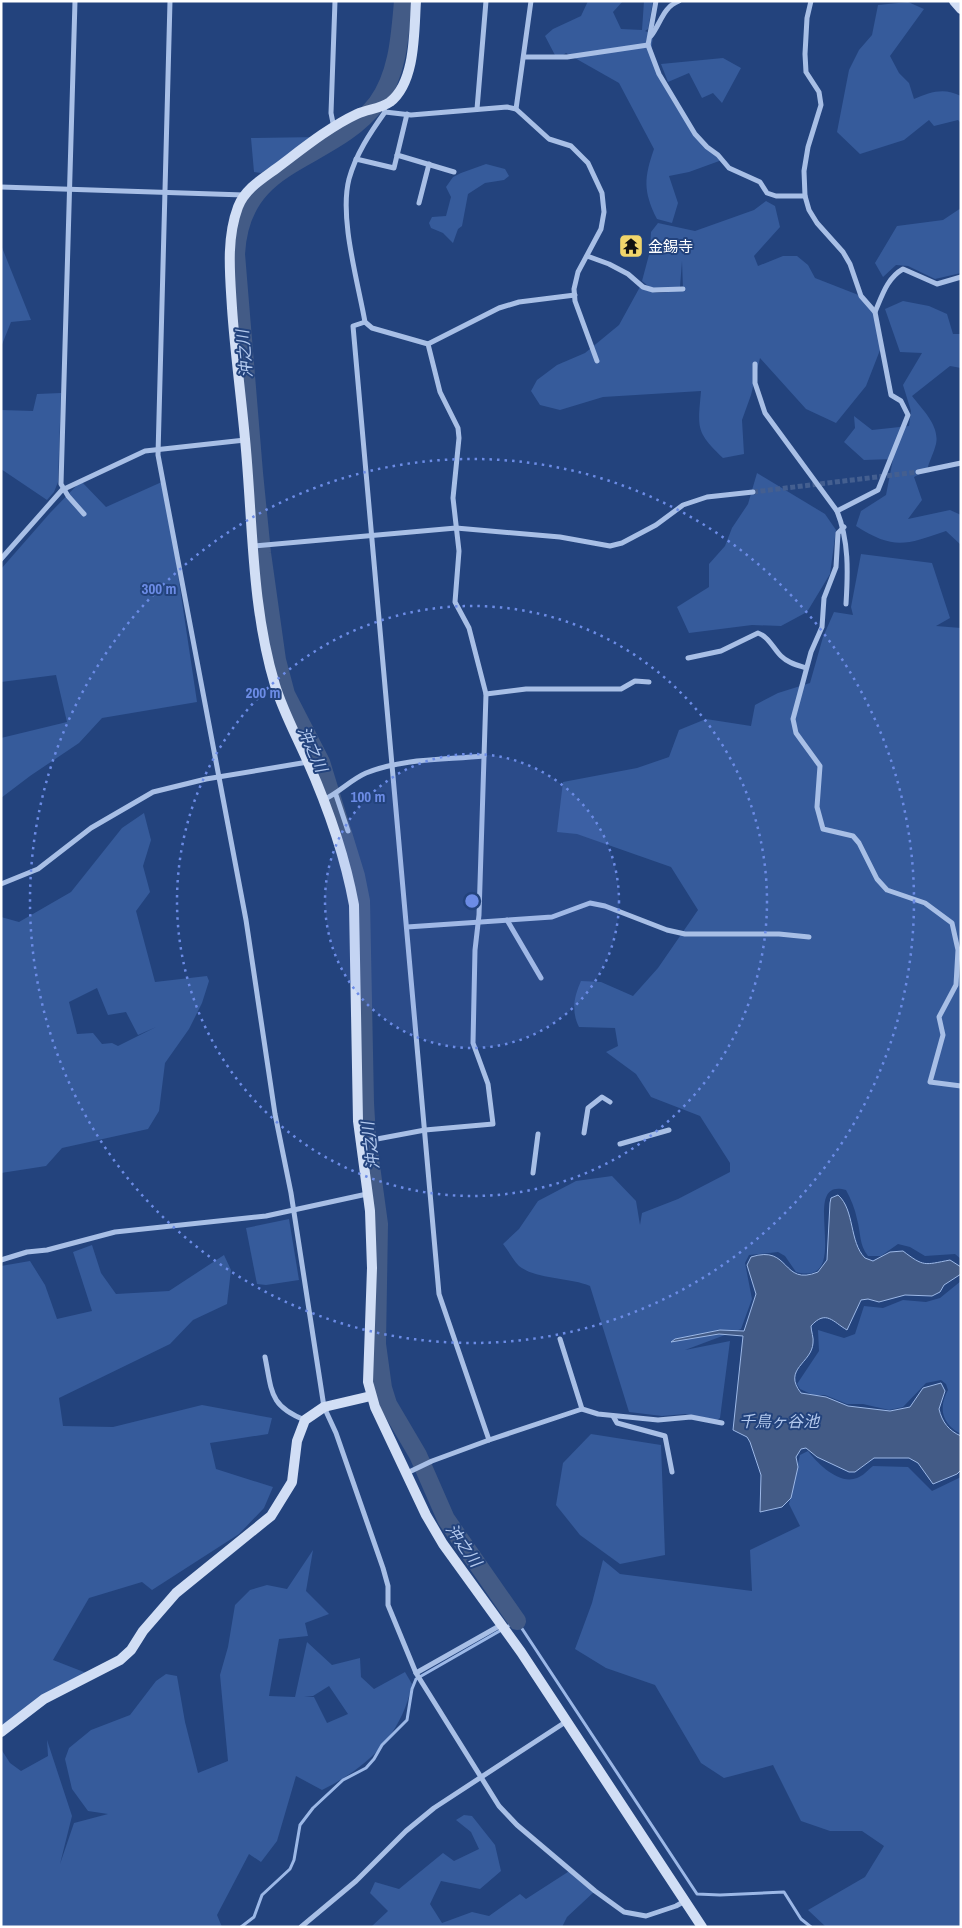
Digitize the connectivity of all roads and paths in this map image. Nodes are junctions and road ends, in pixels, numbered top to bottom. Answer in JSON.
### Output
{"nodes":[{"id":1,"x":75,"y":1,"type":"edge"},
{"id":2,"x":170,"y":1,"type":"edge"},
{"id":3,"x":335,"y":1,"type":"edge"},
{"id":4,"x":416,"y":1,"type":"edge"},
{"id":5,"x":486,"y":1,"type":"edge"},
{"id":6,"x":531,"y":1,"type":"edge"},
{"id":7,"x":656,"y":1,"type":"edge"},
{"id":8,"x":679,"y":1,"type":"edge"},
{"id":9,"x":811,"y":1,"type":"edge"},
{"id":10,"x":954,"y":1,"type":"edge"},
{"id":11,"x":961,"y":9,"type":"edge"},
{"id":12,"x":651,"y":36,"type":"junction"},
{"id":13,"x":648,"y":45,"type":"junction"},
{"id":14,"x":525,"y":57,"type":"junction"},
{"id":15,"x":384,"y":109,"type":"junction"},
{"id":16,"x":477,"y":109,"type":"junction"},
{"id":17,"x":516,"y":109,"type":"junction"},
{"id":18,"x":406,"y":114,"type":"junction"},
{"id":19,"x":334,"y":129,"type":"junction"},
{"id":20,"x":397,"y":155,"type":"junction"},
{"id":21,"x":356,"y":159,"type":"junction"},
{"id":22,"x":429,"y":164,"type":"junction"},
{"id":23,"x":454,"y":172,"type":"dead end"},
{"id":24,"x":1,"y":187,"type":"edge"},
{"id":25,"x":69,"y":189,"type":"junction"},
{"id":26,"x":164,"y":191,"type":"junction"},
{"id":27,"x":244,"y":195,"type":"junction"},
{"id":28,"x":806,"y":196,"type":"junction"},
{"id":29,"x":418,"y":203,"type":"dead end"},
{"id":30,"x":587,"y":256,"type":"junction"},
{"id":31,"x":961,"y":277,"type":"edge"},
{"id":32,"x":683,"y":289,"type":"dead end"},
{"id":33,"x":575,"y":295,"type":"junction"},
{"id":34,"x":875,"y":312,"type":"junction"},
{"id":35,"x":365,"y":322,"type":"junction"},
{"id":36,"x":428,"y":344,"type":"junction"},
{"id":37,"x":597,"y":361,"type":"dead end"},
{"id":38,"x":755,"y":364,"type":"dead end"},
{"id":39,"x":246,"y":440,"type":"junction"},
{"id":40,"x":157,"y":448,"type":"junction"},
{"id":41,"x":961,"y":463,"type":"edge"},
{"id":42,"x":918,"y":472,"type":"tunnel mouth"},
{"id":43,"x":64,"y":489,"type":"junction"},
{"id":44,"x":753,"y":492,"type":"tunnel mouth"},
{"id":45,"x":837,"y":511,"type":"junction"},
{"id":46,"x":84,"y":514,"type":"dead end"},
{"id":47,"x":844,"y":527,"type":"junction"},
{"id":48,"x":456,"y":528,"type":"junction"},
{"id":49,"x":372,"y":536,"type":"junction"},
{"id":50,"x":253,"y":546,"type":"junction"},
{"id":51,"x":1,"y":559,"type":"edge"},
{"id":52,"x":846,"y":604,"type":"dead end"},
{"id":53,"x":688,"y":658,"type":"dead end"},
{"id":54,"x":806,"y":668,"type":"junction"},
{"id":55,"x":649,"y":682,"type":"dead end"},
{"id":56,"x":486,"y":694,"type":"junction"},
{"id":57,"x":484,"y":756,"type":"junction"},
{"id":58,"x":308,"y":762,"type":"junction"},
{"id":59,"x":392,"y":765,"type":"junction"},
{"id":60,"x":218,"y":778,"type":"junction"},
{"id":61,"x":336,"y":794,"type":"junction"},
{"id":62,"x":322,"y":800,"type":"junction"},
{"id":63,"x":348,"y":830,"type":"dead end"},
{"id":64,"x":1,"y":884,"type":"edge"},
{"id":65,"x":507,"y":920,"type":"junction"},
{"id":66,"x":478,"y":921,"type":"junction"},
{"id":67,"x":407,"y":927,"type":"junction"},
{"id":68,"x":809,"y":937,"type":"dead end"},
{"id":69,"x":540,"y":978,"type":"dead end"},
{"id":70,"x":961,"y":1086,"type":"edge"},
{"id":71,"x":610,"y":1102,"type":"dead end"},
{"id":72,"x":425,"y":1130,"type":"junction"},
{"id":73,"x":668,"y":1130,"type":"dead end"},
{"id":74,"x":584,"y":1133,"type":"dead end"},
{"id":75,"x":538,"y":1134,"type":"dead end"},
{"id":76,"x":361,"y":1142,"type":"junction"},
{"id":77,"x":620,"y":1144,"type":"dead end"},
{"id":78,"x":533,"y":1173,"type":"dead end"},
{"id":79,"x":368,"y":1194,"type":"junction"},
{"id":80,"x":293,"y":1212,"type":"junction"},
{"id":81,"x":1,"y":1260,"type":"edge"},
{"id":82,"x":560,"y":1339,"type":"dead end"},
{"id":83,"x":265,"y":1357,"type":"dead end"},
{"id":84,"x":371,"y":1396,"type":"junction"},
{"id":85,"x":324,"y":1407,"type":"junction"},
{"id":86,"x":582,"y":1408,"type":"junction"},
{"id":87,"x":613,"y":1416,"type":"junction"},
{"id":88,"x":305,"y":1420,"type":"junction"},
{"id":89,"x":722,"y":1423,"type":"dead end"},
{"id":90,"x":489,"y":1440,"type":"junction"},
{"id":91,"x":672,"y":1472,"type":"dead end"},
{"id":92,"x":407,"y":1473,"type":"junction"},
{"id":93,"x":502,"y":1624,"type":"junction"},
{"id":94,"x":416,"y":1673,"type":"junction"},
{"id":95,"x":567,"y":1721,"type":"junction"},
{"id":96,"x":1,"y":1732,"type":"edge"},
{"id":97,"x":483,"y":1777,"type":"junction"},
{"id":98,"x":685,"y":1900,"type":"junction"},
{"id":99,"x":301,"y":1927,"type":"edge"},
{"id":100,"x":702,"y":1927,"type":"edge"}],
"edges":[{"from":1,"to":25,"type":"street"},
{"from":2,"to":26,"type":"street"},
{"from":3,"to":19,"type":"street"},
{"from":4,"to":15,"type":"street"},
{"from":5,"to":16,"type":"street"},
{"from":6,"to":14,"type":"street"},
{"from":7,"to":12,"type":"street"},
{"from":8,"to":12,"type":"street"},
{"from":9,"to":28,"type":"street"},
{"from":10,"to":11,"type":"street"},
{"from":12,"to":13,"type":"street"},
{"from":13,"to":14,"type":"street"},
{"from":13,"to":28,"type":"street"},
{"from":14,"to":17,"type":"street"},
{"from":15,"to":18,"type":"street"},
{"from":15,"to":19,"type":"street"},
{"from":15,"to":21,"type":"street"},
{"from":16,"to":17,"type":"street"},
{"from":16,"to":18,"type":"street"},
{"from":17,"to":30,"type":"street"},
{"from":18,"to":20,"type":"street"},
{"from":19,"to":27,"type":"street"},
{"from":20,"to":21,"type":"street"},
{"from":20,"to":22,"type":"street"},
{"from":21,"to":35,"type":"street"},
{"from":22,"to":23,"type":"street"},
{"from":22,"to":29,"type":"street"},
{"from":24,"to":25,"type":"street"},
{"from":25,"to":26,"type":"street"},
{"from":25,"to":43,"type":"street"},
{"from":26,"to":27,"type":"street"},
{"from":26,"to":40,"type":"street"},
{"from":27,"to":39,"type":"street"},
{"from":28,"to":34,"type":"street"},
{"from":30,"to":32,"type":"street"},
{"from":30,"to":33,"type":"street"},
{"from":31,"to":34,"type":"street"},
{"from":33,"to":36,"type":"street"},
{"from":33,"to":37,"type":"street"},
{"from":34,"to":45,"type":"street"},
{"from":35,"to":36,"type":"street"},
{"from":35,"to":49,"type":"street"},
{"from":36,"to":48,"type":"street"},
{"from":38,"to":45,"type":"street"},
{"from":39,"to":40,"type":"street"},
{"from":39,"to":50,"type":"street"},
{"from":40,"to":43,"type":"street"},
{"from":40,"to":60,"type":"street"},
{"from":41,"to":42,"type":"street"},
{"from":43,"to":46,"type":"street"},
{"from":43,"to":51,"type":"street"},
{"from":44,"to":48,"type":"street"},
{"from":45,"to":47,"type":"street"},
{"from":47,"to":52,"type":"street"},
{"from":47,"to":54,"type":"street"},
{"from":48,"to":49,"type":"street"},
{"from":48,"to":56,"type":"street"},
{"from":49,"to":50,"type":"street"},
{"from":49,"to":59,"type":"street"},
{"from":50,"to":58,"type":"street"},
{"from":53,"to":54,"type":"street"},
{"from":54,"to":70,"type":"street"},
{"from":55,"to":56,"type":"street"},
{"from":56,"to":57,"type":"street"},
{"from":57,"to":59,"type":"street"},
{"from":57,"to":66,"type":"street"},
{"from":58,"to":60,"type":"street"},
{"from":58,"to":62,"type":"street"},
{"from":59,"to":61,"type":"street"},
{"from":59,"to":67,"type":"street"},
{"from":60,"to":64,"type":"street"},
{"from":60,"to":80,"type":"street"},
{"from":61,"to":62,"type":"street"},
{"from":61,"to":63,"type":"street"},
{"from":62,"to":76,"type":"street"},
{"from":65,"to":66,"type":"street"},
{"from":65,"to":68,"type":"street"},
{"from":65,"to":69,"type":"street"},
{"from":66,"to":67,"type":"street"},
{"from":66,"to":72,"type":"street"},
{"from":67,"to":72,"type":"street"},
{"from":71,"to":74,"type":"street"},
{"from":72,"to":76,"type":"street"},
{"from":72,"to":90,"type":"street"},
{"from":73,"to":77,"type":"street"},
{"from":75,"to":78,"type":"street"},
{"from":76,"to":79,"type":"street"},
{"from":79,"to":80,"type":"street"},
{"from":79,"to":84,"type":"street"},
{"from":80,"to":81,"type":"street"},
{"from":80,"to":85,"type":"street"},
{"from":82,"to":86,"type":"street"},
{"from":83,"to":88,"type":"street"},
{"from":84,"to":85,"type":"street"},
{"from":84,"to":92,"type":"street"},
{"from":85,"to":88,"type":"street"},
{"from":85,"to":94,"type":"street"},
{"from":86,"to":87,"type":"street"},
{"from":86,"to":90,"type":"street"},
{"from":87,"to":89,"type":"street"},
{"from":87,"to":91,"type":"street"},
{"from":88,"to":96,"type":"street"},
{"from":90,"to":92,"type":"street"},
{"from":92,"to":93,"type":"street"},
{"from":93,"to":94,"type":"street"},
{"from":93,"to":95,"type":"street"},
{"from":94,"to":97,"type":"street"},
{"from":95,"to":97,"type":"street"},
{"from":95,"to":98,"type":"street"},
{"from":97,"to":98,"type":"street"},
{"from":97,"to":99,"type":"street"},
{"from":98,"to":100,"type":"street"}]}
